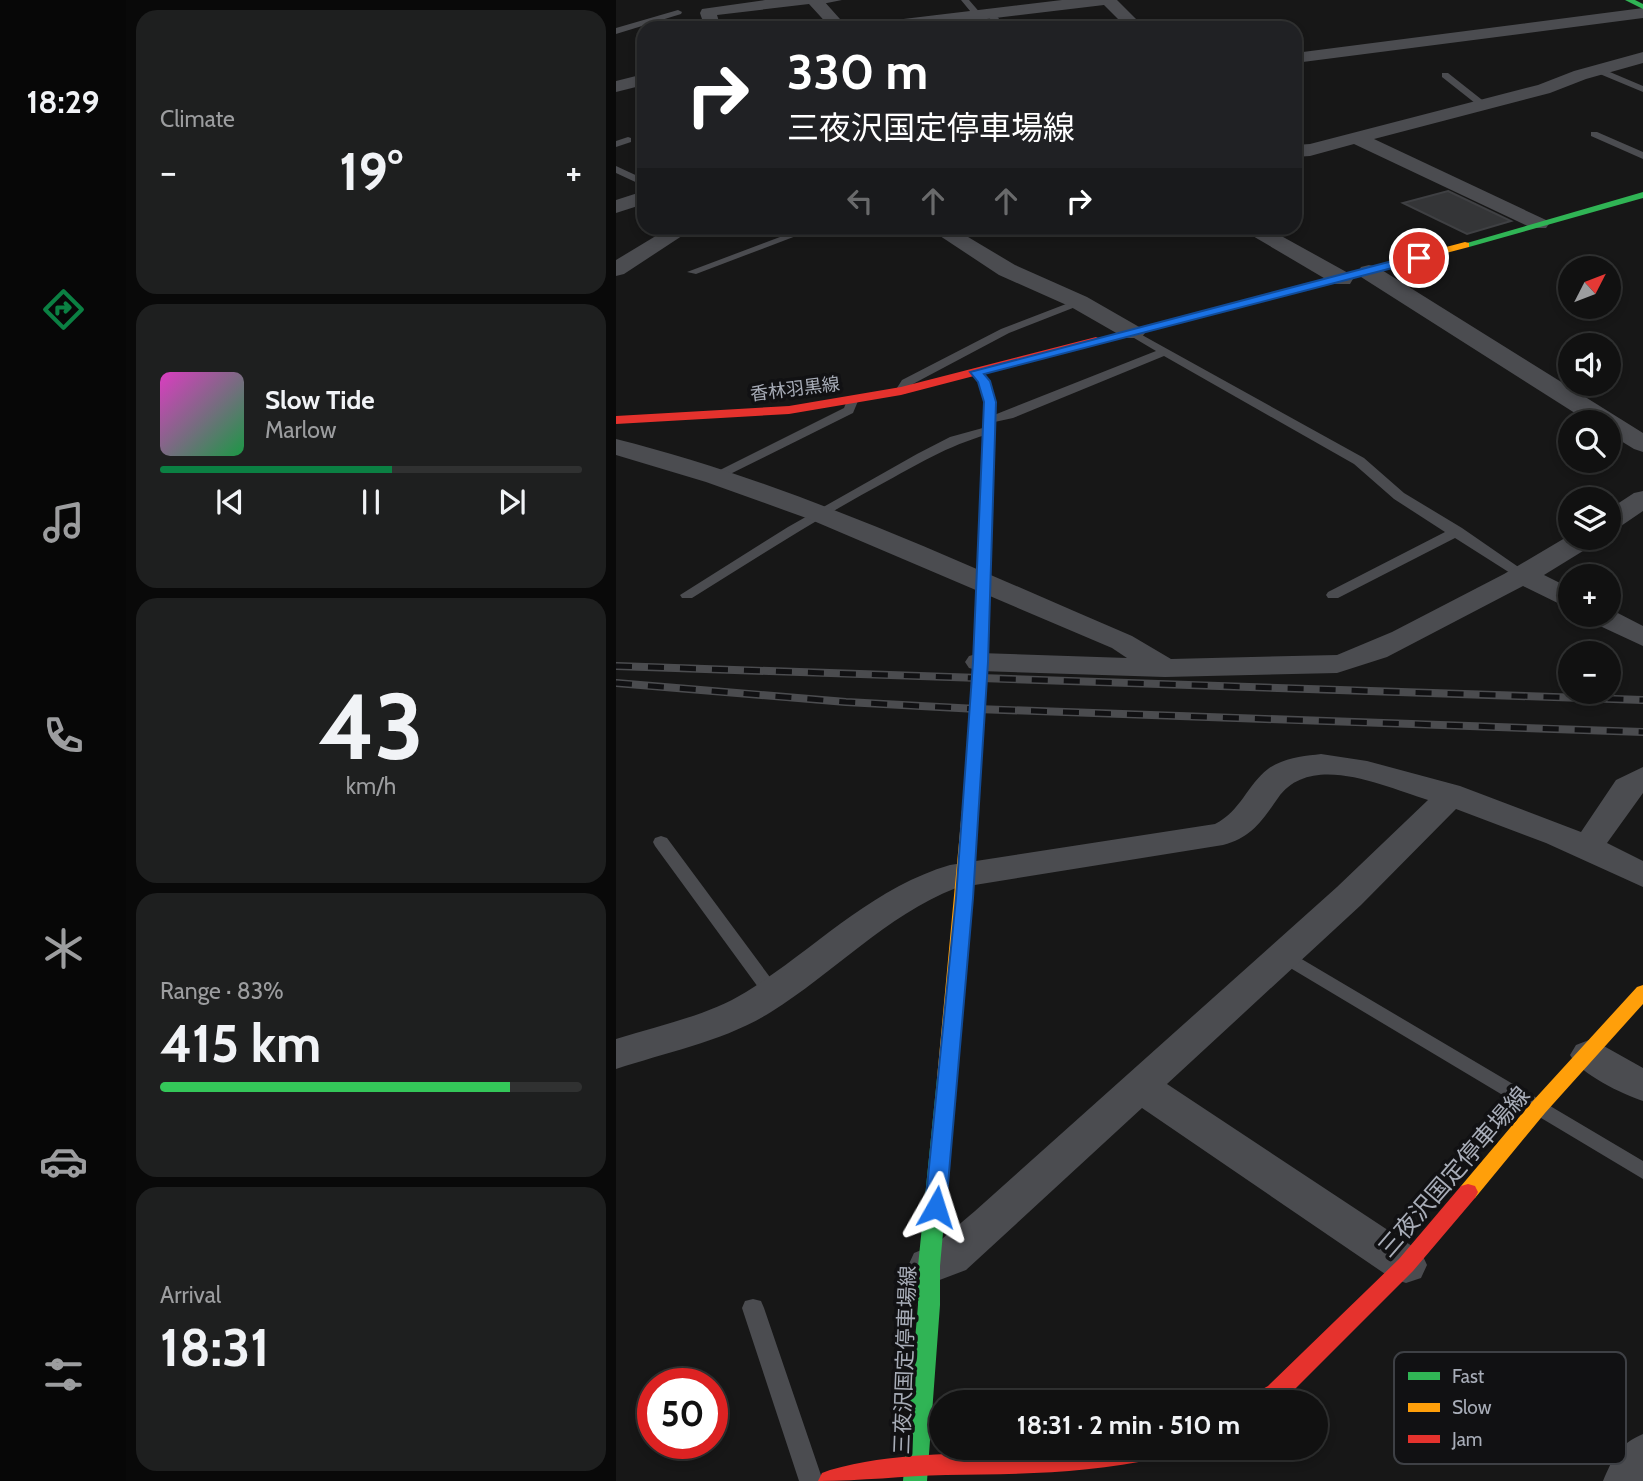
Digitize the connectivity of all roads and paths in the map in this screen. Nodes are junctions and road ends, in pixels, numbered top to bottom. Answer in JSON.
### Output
{"nodes":[{"id":1,"x":838,"y":0,"type":"edge"},
{"id":2,"x":965,"y":0,"type":"edge"},
{"id":3,"x":1106,"y":0,"type":"edge"},
{"id":4,"x":1629,"y":0,"type":"edge"},
{"id":5,"x":812,"y":1,"type":"edge"},
{"id":6,"x":1643,"y":7,"type":"edge"},
{"id":7,"x":678,"y":12,"type":"dead end"},
{"id":8,"x":1643,"y":13,"type":"edge"},
{"id":9,"x":984,"y":14,"type":"junction"},
{"id":10,"x":649,"y":21,"type":"edge"},
{"id":11,"x":711,"y":21,"type":"edge"},
{"id":12,"x":833,"y":21,"type":"edge"},
{"id":13,"x":927,"y":21,"type":"edge"},
{"id":14,"x":994,"y":21,"type":"edge"},
{"id":15,"x":1129,"y":21,"type":"edge"},
{"id":16,"x":637,"y":25,"type":"edge"},
{"id":17,"x":616,"y":31,"type":"edge"},
{"id":18,"x":1302,"y":57,"type":"edge"},
{"id":19,"x":1643,"y":57,"type":"edge"},
{"id":20,"x":1598,"y":70,"type":"junction"},
{"id":21,"x":1445,"y":75,"type":"dead end"},
{"id":22,"x":637,"y":81,"type":"edge"},
{"id":23,"x":616,"y":87,"type":"edge"},
{"id":24,"x":1643,"y":89,"type":"edge"},
{"id":25,"x":1483,"y":105,"type":"junction"},
{"id":26,"x":1594,"y":134,"type":"dead end"},
{"id":27,"x":1356,"y":138,"type":"junction"},
{"id":28,"x":628,"y":140,"type":"dead end"},
{"id":29,"x":616,"y":144,"type":"edge"},
{"id":30,"x":1302,"y":150,"type":"edge"},
{"id":31,"x":1643,"y":156,"type":"edge"},
{"id":32,"x":616,"y":169,"type":"edge"},
{"id":33,"x":637,"y":180,"type":"edge"},
{"id":34,"x":1643,"y":195,"type":"edge"},
{"id":35,"x":637,"y":200,"type":"edge"},
{"id":36,"x":616,"y":207,"type":"edge"},
{"id":37,"x":1539,"y":224,"type":"junction"},
{"id":38,"x":672,"y":235,"type":"edge"},
{"id":39,"x":793,"y":235,"type":"edge"},
{"id":40,"x":950,"y":235,"type":"edge"},
{"id":41,"x":1265,"y":235,"type":"edge"},
{"id":42,"x":616,"y":269,"type":"edge"},
{"id":43,"x":692,"y":272,"type":"dead end"},
{"id":44,"x":1368,"y":272,"type":"junction"},
{"id":45,"x":1342,"y":279,"type":"junction"},
{"id":46,"x":1079,"y":302,"type":"junction"},
{"id":47,"x":1133,"y":333,"type":"junction"},
{"id":48,"x":1165,"y":351,"type":"junction"},
{"id":49,"x":976,"y":372,"type":"junction"},
{"id":50,"x":901,"y":391,"type":"junction"},
{"id":51,"x":852,"y":401,"type":"junction"},
{"id":52,"x":1589,"y":410,"type":"edge"},
{"id":53,"x":616,"y":421,"type":"edge"},
{"id":54,"x":990,"y":424,"type":"junction"},
{"id":55,"x":1621,"y":430,"type":"edge"},
{"id":56,"x":1643,"y":444,"type":"edge"},
{"id":57,"x":616,"y":447,"type":"edge"},
{"id":58,"x":715,"y":476,"type":"junction"},
{"id":59,"x":1643,"y":499,"type":"edge"},
{"id":60,"x":818,"y":513,"type":"junction"},
{"id":61,"x":1621,"y":513,"type":"edge"},
{"id":62,"x":1457,"y":531,"type":"junction"},
{"id":63,"x":1564,"y":550,"type":"edge"},
{"id":64,"x":1523,"y":575,"type":"junction"},
{"id":65,"x":983,"y":582,"type":"junction"},
{"id":66,"x":1558,"y":594,"type":"edge"},
{"id":67,"x":687,"y":595,"type":"dead end"},
{"id":68,"x":1334,"y":595,"type":"dead end"},
{"id":69,"x":1621,"y":626,"type":"edge"},
{"id":70,"x":1643,"y":637,"type":"edge"},
{"id":71,"x":980,"y":662,"type":"junction"},
{"id":72,"x":1165,"y":668,"type":"junction"},
{"id":73,"x":1643,"y":778,"type":"edge"},
{"id":74,"x":1448,"y":794,"type":"junction"},
{"id":75,"x":661,"y":842,"type":"dead end"},
{"id":76,"x":1587,"y":848,"type":"junction"},
{"id":77,"x":965,"y":875,"type":"junction"},
{"id":78,"x":1643,"y":875,"type":"edge"},
{"id":79,"x":1283,"y":956,"type":"junction"},
{"id":80,"x":1643,"y":992,"type":"edge"},
{"id":81,"x":772,"y":993,"type":"junction"},
{"id":82,"x":616,"y":1055,"type":"edge"},
{"id":83,"x":1589,"y":1055,"type":"junction"},
{"id":84,"x":1140,"y":1086,"type":"junction"},
{"id":85,"x":1643,"y":1086,"type":"edge"},
{"id":86,"x":1538,"y":1108,"type":"junction"},
{"id":87,"x":1643,"y":1171,"type":"edge"},
{"id":88,"x":929,"y":1265,"type":"junction"},
{"id":89,"x":1406,"y":1265,"type":"junction"},
{"id":90,"x":753,"y":1308,"type":"dead end"},
{"id":91,"x":1279,"y":1390,"type":"edge"},
{"id":92,"x":1643,"y":1456,"type":"edge"},
{"id":93,"x":1080,"y":1460,"type":"edge"},
{"id":94,"x":918,"y":1463,"type":"junction"},
{"id":95,"x":811,"y":1481,"type":"edge"},
{"id":96,"x":830,"y":1481,"type":"edge"},
{"id":97,"x":915,"y":1481,"type":"edge"},
{"id":98,"x":1626,"y":1481,"type":"edge"}],
"edges":[{"from":1,"to":5,"type":"lane"},
{"from":2,"to":9,"type":"lane"},
{"from":3,"to":9,"type":"street"},
{"from":3,"to":15,"type":"street"},
{"from":4,"to":6,"type":"main road"},
{"from":5,"to":11,"type":"street"},
{"from":5,"to":12,"type":"street"},
{"from":7,"to":10,"type":"lane"},
{"from":8,"to":18,"type":"street"},
{"from":9,"to":13,"type":"street"},
{"from":9,"to":14,"type":"lane"},
{"from":16,"to":17,"type":"lane"},
{"from":19,"to":20,"type":"street"},
{"from":20,"to":24,"type":"lane"},
{"from":20,"to":25,"type":"street"},
{"from":21,"to":25,"type":"lane"},
{"from":22,"to":23,"type":"street"},
{"from":25,"to":27,"type":"street"},
{"from":26,"to":31,"type":"lane"},
{"from":27,"to":30,"type":"street"},
{"from":27,"to":37,"type":"street"},
{"from":28,"to":29,"type":"lane"},
{"from":32,"to":33,"type":"lane"},
{"from":34,"to":37,"type":"main road"},
{"from":35,"to":36,"type":"street"},
{"from":37,"to":44,"type":"main road"},
{"from":38,"to":42,"type":"street"},
{"from":39,"to":43,"type":"lane"},
{"from":40,"to":46,"type":"street"},
{"from":41,"to":45,"type":"street"},
{"from":44,"to":45,"type":"main road"},
{"from":44,"to":52,"type":"street"},
{"from":45,"to":47,"type":"main road"},
{"from":46,"to":47,"type":"street"},
{"from":46,"to":50,"type":"lane"},
{"from":47,"to":48,"type":"lane"},
{"from":47,"to":49,"type":"main road"},
{"from":48,"to":54,"type":"lane"},
{"from":48,"to":62,"type":"lane"},
{"from":49,"to":50,"type":"main road","name":"香林羽黒線"},
{"from":49,"to":54,"type":"main road","name":"三夜沢国定停車場線"},
{"from":50,"to":51,"type":"main road","name":"香林羽黒線"},
{"from":51,"to":53,"type":"main road","name":"香林羽黒線"},
{"from":51,"to":58,"type":"lane"},
{"from":54,"to":60,"type":"lane"},
{"from":54,"to":65,"type":"main road","name":"三夜沢国定停車場線"},
{"from":55,"to":56,"type":"street"},
{"from":57,"to":58,"type":"street"},
{"from":58,"to":60,"type":"street"},
{"from":59,"to":61,"type":"street"},
{"from":60,"to":65,"type":"street"},
{"from":60,"to":67,"type":"lane"},
{"from":62,"to":64,"type":"lane"},
{"from":62,"to":68,"type":"lane"},
{"from":63,"to":64,"type":"street"},
{"from":64,"to":66,"type":"street"},
{"from":64,"to":72,"type":"street"},
{"from":65,"to":71,"type":"main road","name":"三夜沢国定停車場線"},
{"from":65,"to":72,"type":"street"},
{"from":69,"to":70,"type":"street"},
{"from":71,"to":72,"type":"street"},
{"from":71,"to":77,"type":"main road","name":"三夜沢国定停車場線"},
{"from":73,"to":76,"type":"street"},
{"from":74,"to":76,"type":"street"},
{"from":74,"to":77,"type":"street"},
{"from":74,"to":79,"type":"street"},
{"from":75,"to":81,"type":"lane"},
{"from":76,"to":78,"type":"street"},
{"from":77,"to":81,"type":"street"},
{"from":77,"to":88,"type":"main road","name":"三夜沢国定停車場線"},
{"from":79,"to":84,"type":"street"},
{"from":79,"to":86,"type":"lane"},
{"from":80,"to":83,"type":"main road","name":"三夜沢国定停車場線"},
{"from":81,"to":82,"type":"street"},
{"from":83,"to":85,"type":"street"},
{"from":83,"to":86,"type":"main road","name":"三夜沢国定停車場線"},
{"from":84,"to":88,"type":"street"},
{"from":84,"to":89,"type":"street"},
{"from":86,"to":87,"type":"lane"},
{"from":86,"to":89,"type":"main road","name":"三夜沢国定停車場線"},
{"from":88,"to":94,"type":"main road","name":"三夜沢国定停車場線"},
{"from":89,"to":91,"type":"main road","name":"三夜沢国定停車場線"},
{"from":90,"to":95,"type":"lane"},
{"from":92,"to":98,"type":"street"},
{"from":93,"to":94,"type":"main road","name":"三夜沢国定停車場線"},
{"from":94,"to":96,"type":"main road"},
{"from":94,"to":97,"type":"main road"}]}
